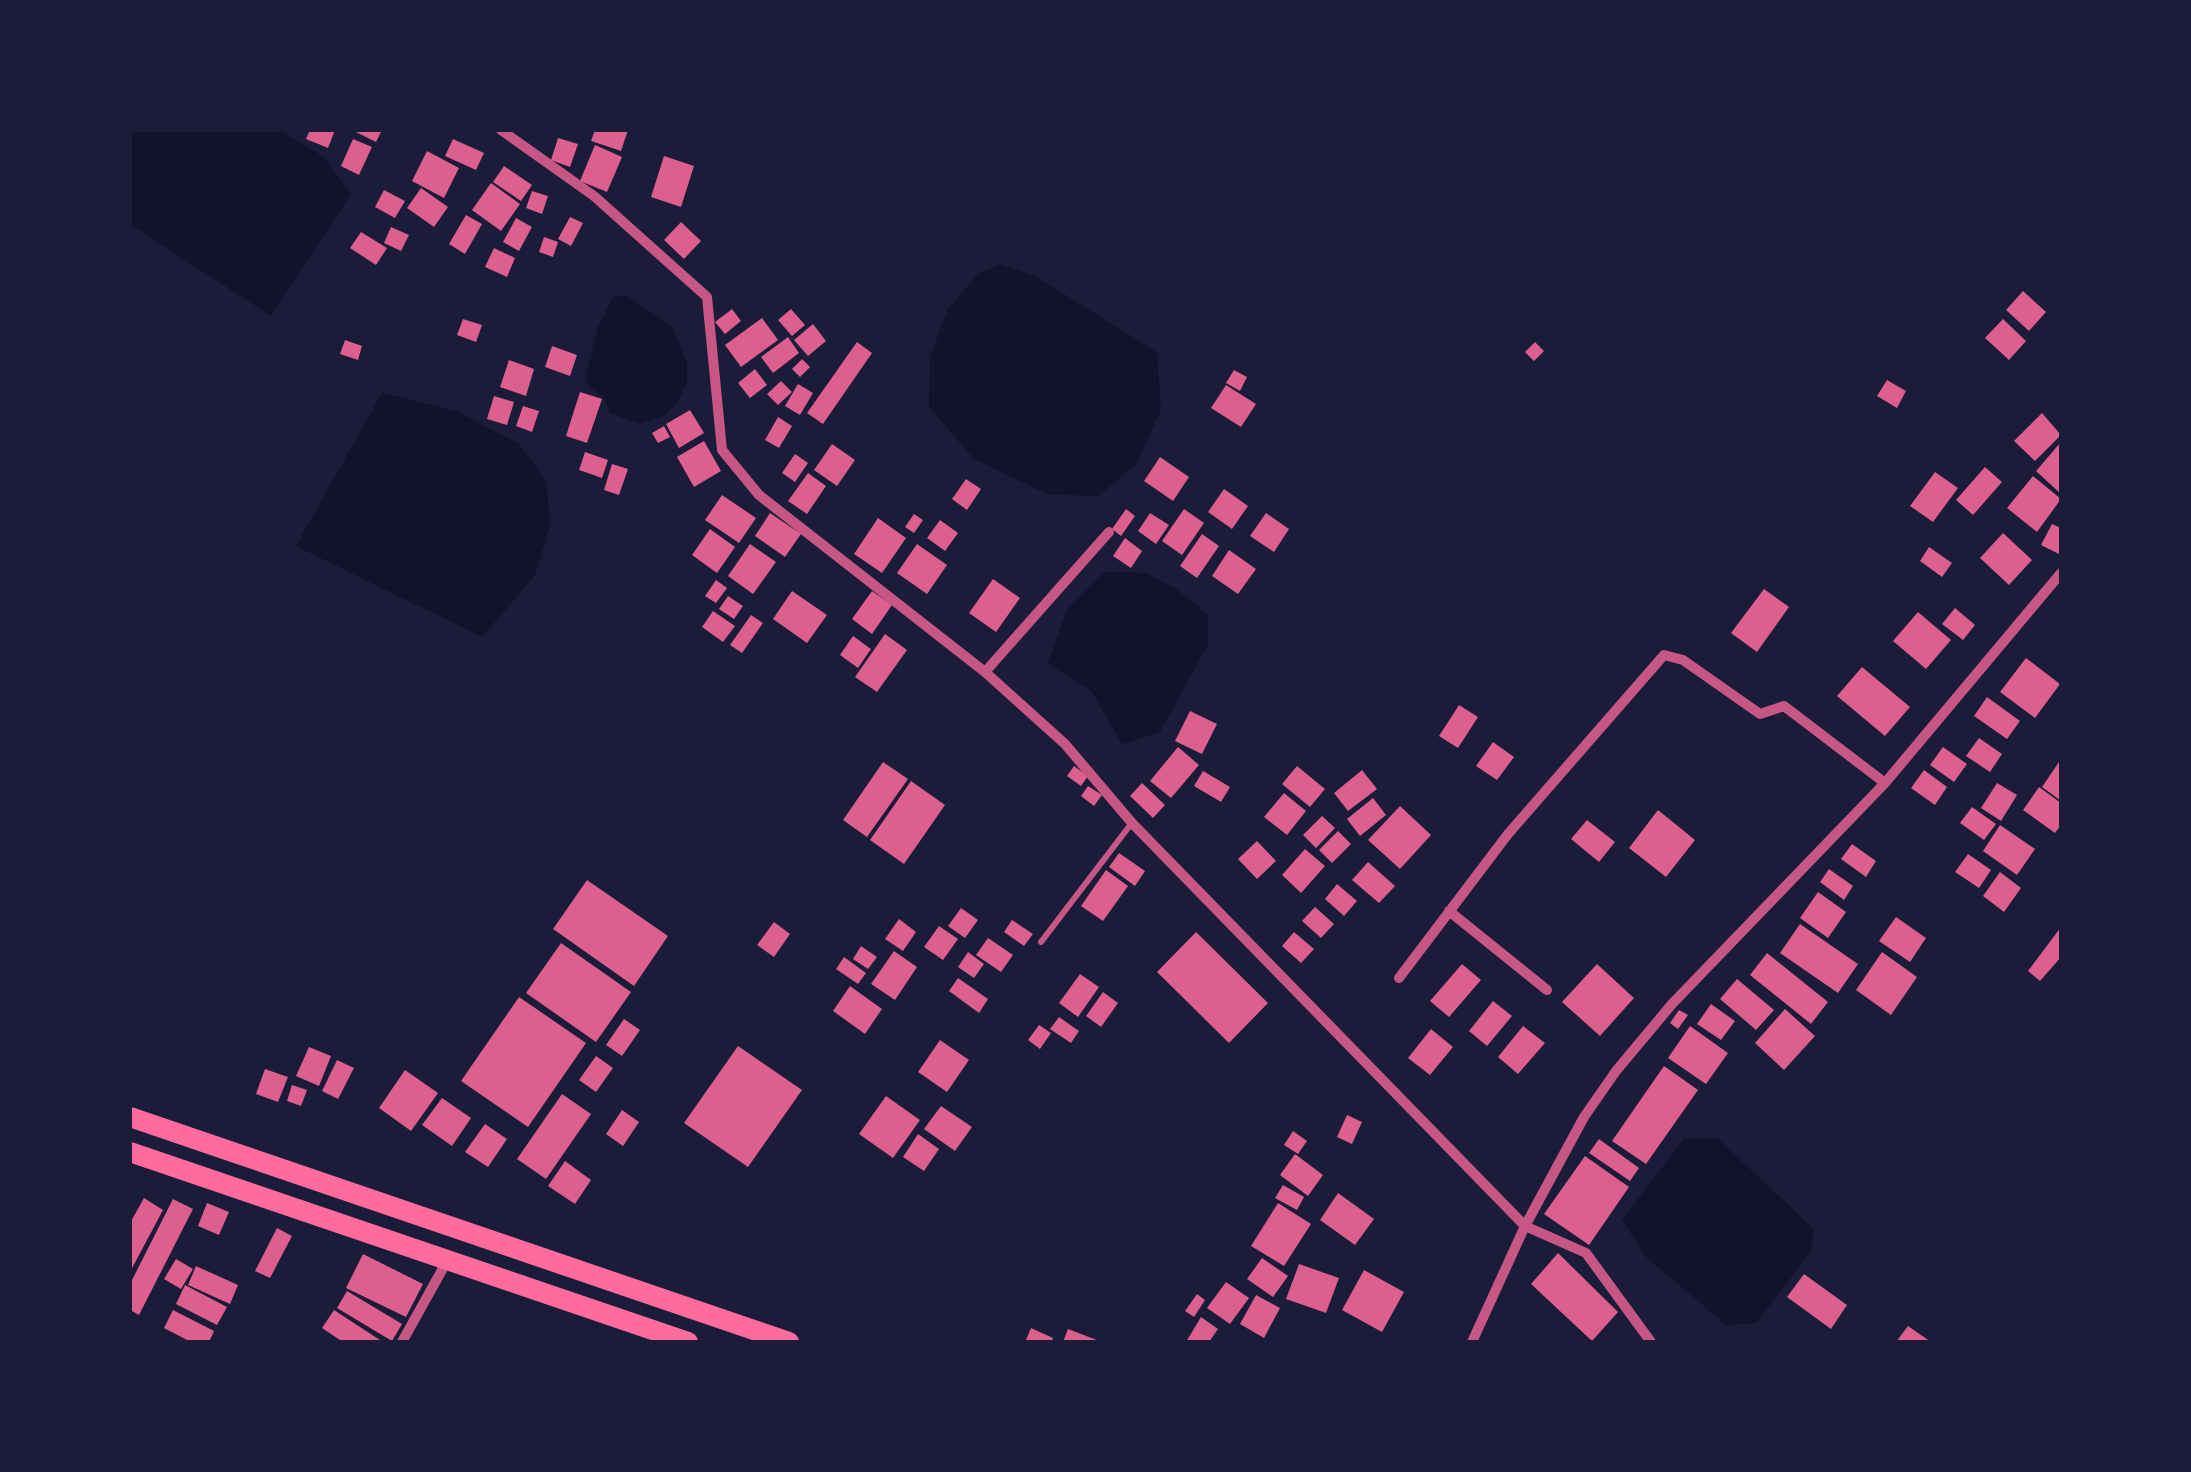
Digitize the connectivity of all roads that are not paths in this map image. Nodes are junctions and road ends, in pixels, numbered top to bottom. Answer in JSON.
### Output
{"nodes":[{"id":1,"x":501,"y":130,"type":"edge"},
{"id":2,"x":1108,"y":532,"type":"dead end"},
{"id":3,"x":2061,"y":572,"type":"edge"},
{"id":4,"x":986,"y":672,"type":"junction"},
{"id":5,"x":1886,"y":782,"type":"junction"},
{"id":6,"x":1132,"y":822,"type":"junction"},
{"id":7,"x":1450,"y":912,"type":"junction"},
{"id":8,"x":1041,"y":942,"type":"dead end"},
{"id":9,"x":1399,"y":978,"type":"dead end"},
{"id":10,"x":1547,"y":990,"type":"dead end"},
{"id":11,"x":130,"y":1117,"type":"edge"},
{"id":12,"x":130,"y":1152,"type":"edge"},
{"id":13,"x":1525,"y":1226,"type":"junction"},
{"id":14,"x":448,"y":1260,"type":"junction"},
{"id":15,"x":402,"y":1342,"type":"edge"},
{"id":16,"x":688,"y":1342,"type":"edge"},
{"id":17,"x":789,"y":1342,"type":"edge"},
{"id":18,"x":1472,"y":1342,"type":"edge"},
{"id":19,"x":1651,"y":1342,"type":"edge"}],
"edges":[{"from":1,"to":4,"type":"street"},
{"from":2,"to":4,"type":"street"},
{"from":3,"to":5,"type":"street"},
{"from":4,"to":6,"type":"street"},
{"from":5,"to":7,"type":"street"},
{"from":5,"to":13,"type":"street"},
{"from":6,"to":8,"type":"lane"},
{"from":6,"to":13,"type":"street"},
{"from":7,"to":9,"type":"street"},
{"from":7,"to":10,"type":"street"},
{"from":11,"to":17,"type":"main road"},
{"from":12,"to":14,"type":"main road"},
{"from":13,"to":18,"type":"street"},
{"from":13,"to":19,"type":"street"},
{"from":14,"to":15,"type":"street"},
{"from":14,"to":16,"type":"main road"}]}
